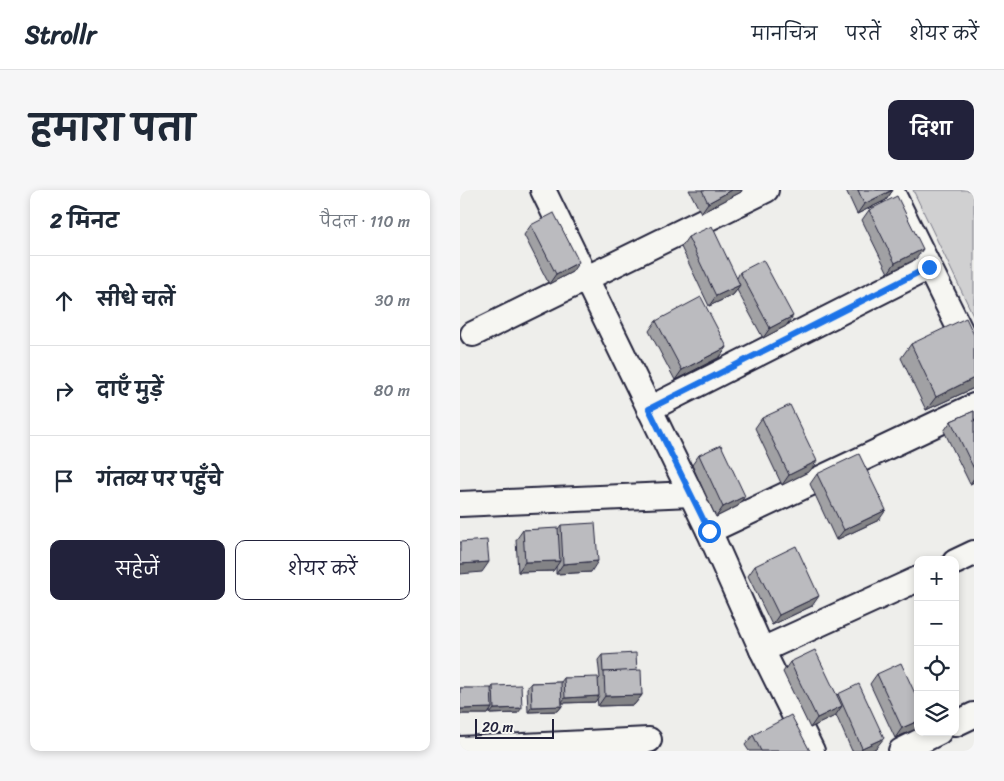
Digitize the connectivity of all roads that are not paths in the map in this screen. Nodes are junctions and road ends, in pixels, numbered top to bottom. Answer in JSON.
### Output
{"nodes":[{"id":1,"x":542,"y":190,"type":"edge"},
{"id":2,"x":766,"y":190,"type":"edge"},
{"id":3,"x":891,"y":190,"type":"edge"},
{"id":4,"x":929,"y":267,"type":"junction"},
{"id":5,"x":586,"y":278,"type":"junction"},
{"id":6,"x":473,"y":334,"type":"dead end"},
{"id":7,"x":974,"y":358,"type":"edge"},
{"id":8,"x":974,"y":406,"type":"edge"},
{"id":9,"x":649,"y":409,"type":"junction"},
{"id":10,"x":691,"y":494,"type":"junction"},
{"id":11,"x":460,"y":504,"type":"edge"},
{"id":12,"x":709,"y":531,"type":"junction"},
{"id":13,"x":974,"y":553,"type":"edge"},
{"id":14,"x":959,"y":560,"type":"edge"},
{"id":15,"x":914,"y":581,"type":"edge"},
{"id":16,"x":762,"y":650,"type":"junction"},
{"id":17,"x":974,"y":714,"type":"edge"},
{"id":18,"x":959,"y":722,"type":"edge"},
{"id":19,"x":931,"y":736,"type":"edge"},
{"id":20,"x":650,"y":740,"type":"dead end"},
{"id":21,"x":460,"y":749,"type":"edge"},
{"id":22,"x":812,"y":751,"type":"edge"},
{"id":23,"x":901,"y":751,"type":"edge"}],
"edges":[{"from":1,"to":5,"type":"street"},
{"from":2,"to":5,"type":"street"},
{"from":3,"to":4,"type":"street"},
{"from":4,"to":7,"type":"street"},
{"from":4,"to":9,"type":"street"},
{"from":5,"to":6,"type":"street"},
{"from":5,"to":9,"type":"street"},
{"from":8,"to":12,"type":"street"},
{"from":9,"to":10,"type":"street"},
{"from":10,"to":11,"type":"street"},
{"from":10,"to":12,"type":"street"},
{"from":12,"to":16,"type":"street"},
{"from":13,"to":14,"type":"street"},
{"from":15,"to":16,"type":"street"},
{"from":16,"to":22,"type":"street"},
{"from":17,"to":18,"type":"street"},
{"from":19,"to":23,"type":"street"},
{"from":20,"to":21,"type":"street"}]}
